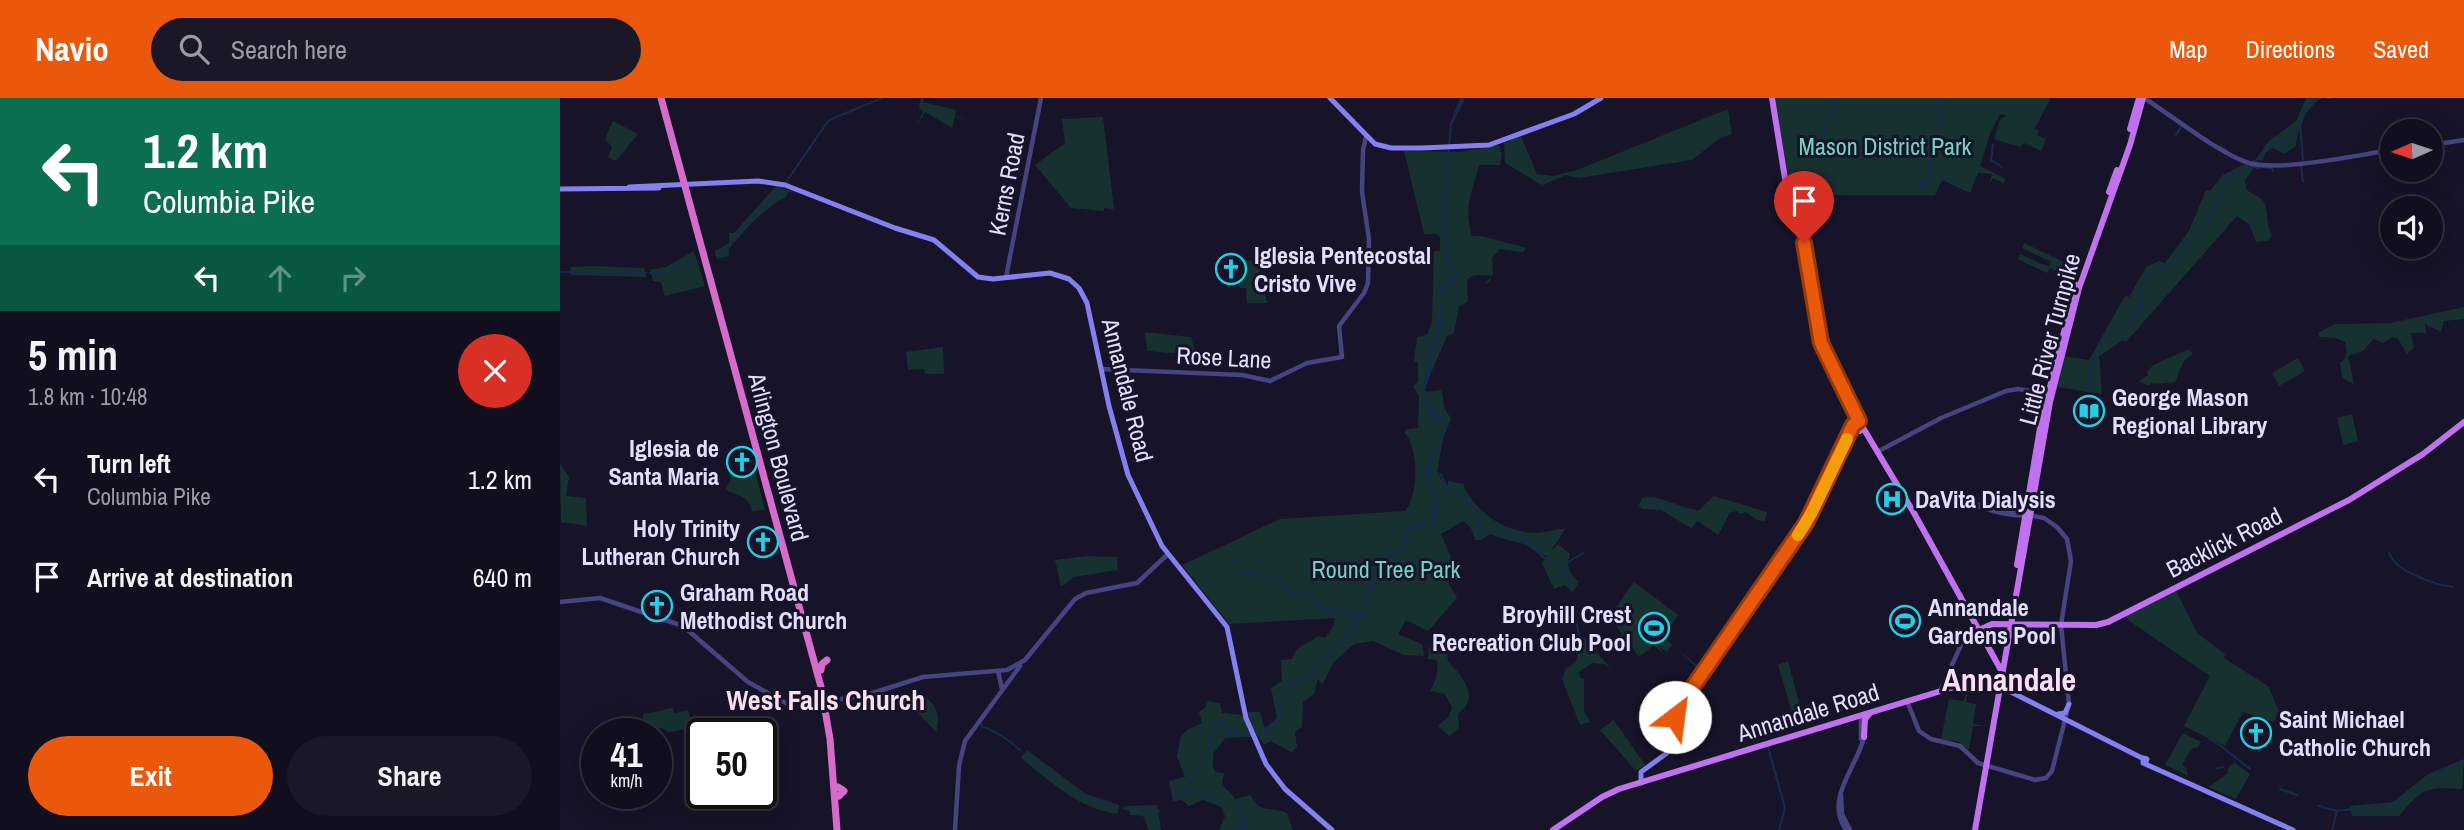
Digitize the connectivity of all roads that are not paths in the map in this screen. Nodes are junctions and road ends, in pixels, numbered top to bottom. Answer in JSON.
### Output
{"nodes":[{"id":1,"x":664,"y":98,"type":"edge"},
{"id":2,"x":1041,"y":98,"type":"edge"},
{"id":3,"x":1330,"y":98,"type":"edge"},
{"id":4,"x":1601,"y":98,"type":"edge"},
{"id":5,"x":1770,"y":98,"type":"edge"},
{"id":6,"x":2142,"y":98,"type":"edge"},
{"id":7,"x":1366,"y":137,"type":"junction"},
{"id":8,"x":2464,"y":140,"type":"edge"},
{"id":9,"x":2443,"y":143,"type":"edge"},
{"id":10,"x":2380,"y":152,"type":"edge"},
{"id":11,"x":1788,"y":154,"type":"dead end"},
{"id":12,"x":1783,"y":165,"type":"junction"},
{"id":13,"x":687,"y":186,"type":"junction"},
{"id":14,"x":560,"y":189,"type":"edge"},
{"id":15,"x":1006,"y":277,"type":"junction"},
{"id":16,"x":1101,"y":369,"type":"junction"},
{"id":17,"x":2050,"y":394,"type":"junction"},
{"id":18,"x":1857,"y":422,"type":"junction"},
{"id":19,"x":2464,"y":422,"type":"edge"},
{"id":20,"x":1860,"y":431,"type":"junction"},
{"id":21,"x":1849,"y":435,"type":"junction"},
{"id":22,"x":1876,"y":452,"type":"junction"},
{"id":23,"x":1912,"y":510,"type":"junction"},
{"id":24,"x":2026,"y":515,"type":"junction"},
{"id":25,"x":2020,"y":545,"type":"junction"},
{"id":26,"x":1168,"y":554,"type":"junction"},
{"id":27,"x":2022,"y":561,"type":"junction"},
{"id":28,"x":2016,"y":595,"type":"junction"},
{"id":29,"x":560,"y":602,"type":"edge"},
{"id":30,"x":1975,"y":622,"type":"junction"},
{"id":31,"x":1990,"y":625,"type":"junction"},
{"id":32,"x":2011,"y":625,"type":"junction"},
{"id":33,"x":2061,"y":625,"type":"junction"},
{"id":34,"x":1979,"y":630,"type":"junction"},
{"id":35,"x":827,"y":660,"type":"dead end"},
{"id":36,"x":1025,"y":660,"type":"junction"},
{"id":37,"x":998,"y":671,"type":"junction"},
{"id":38,"x":2002,"y":672,"type":"junction"},
{"id":39,"x":817,"y":674,"type":"junction"},
{"id":40,"x":2001,"y":687,"type":"junction"},
{"id":41,"x":1002,"y":689,"type":"junction"},
{"id":42,"x":1940,"y":691,"type":"junction"},
{"id":43,"x":826,"y":701,"type":"junction"},
{"id":44,"x":1907,"y":701,"type":"junction"},
{"id":45,"x":2069,"y":704,"type":"junction"},
{"id":46,"x":1873,"y":712,"type":"junction"},
{"id":47,"x":2056,"y":714,"type":"junction"},
{"id":48,"x":1861,"y":716,"type":"junction"},
{"id":49,"x":1850,"y":719,"type":"junction"},
{"id":50,"x":2066,"y":720,"type":"junction"},
{"id":51,"x":1861,"y":726,"type":"junction"},
{"id":52,"x":1864,"y":737,"type":"junction"},
{"id":53,"x":1859,"y":749,"type":"junction"},
{"id":54,"x":1987,"y":765,"type":"junction"},
{"id":55,"x":1641,"y":783,"type":"junction"},
{"id":56,"x":839,"y":830,"type":"edge"},
{"id":57,"x":956,"y":830,"type":"edge"},
{"id":58,"x":1332,"y":830,"type":"edge"},
{"id":59,"x":1553,"y":830,"type":"edge"},
{"id":60,"x":1848,"y":830,"type":"edge"},
{"id":61,"x":1977,"y":830,"type":"edge"},
{"id":62,"x":2293,"y":830,"type":"edge"}],
"edges":[{"from":1,"to":13,"type":"highway","name":"Arlington Boulevard"},
{"from":2,"to":15,"type":"street","name":"Kerns Road"},
{"from":3,"to":7,"type":"main road"},
{"from":4,"to":7,"type":"main road"},
{"from":5,"to":12,"type":"main road"},
{"from":5,"to":18,"type":"main road"},
{"from":6,"to":10,"type":"street"},
{"from":6,"to":17,"type":"main road","name":"Little River Turnpike"},
{"from":7,"to":16,"type":"street","name":"Rose Lane"},
{"from":8,"to":9,"type":"street"},
{"from":11,"to":12,"type":"main road"},
{"from":12,"to":18,"type":"main road"},
{"from":13,"to":14,"type":"main road","name":"Annandale Road"},
{"from":13,"to":15,"type":"main road","name":"Annandale Road"},
{"from":13,"to":39,"type":"highway","name":"Arlington Boulevard"},
{"from":15,"to":16,"type":"main road","name":"Annandale Road"},
{"from":16,"to":26,"type":"main road","name":"Annandale Road"},
{"from":17,"to":22,"type":"street"},
{"from":17,"to":24,"type":"main road","name":"Little River Turnpike"},
{"from":18,"to":20,"type":"main road"},
{"from":18,"to":21,"type":"main road"},
{"from":18,"to":22,"type":"main road"},
{"from":19,"to":33,"type":"main road","name":"Backlick Road"},
{"from":20,"to":21,"type":"main road"},
{"from":20,"to":22,"type":"main road"},
{"from":21,"to":55,"type":"main road"},
{"from":22,"to":23,"type":"main road"},
{"from":23,"to":24,"type":"street"},
{"from":23,"to":30,"type":"main road"},
{"from":24,"to":25,"type":"main road","name":"Little River Turnpike"},
{"from":24,"to":27,"type":"main road","name":"Little River Turnpike"},
{"from":24,"to":33,"type":"street"},
{"from":25,"to":27,"type":"main road"},
{"from":25,"to":28,"type":"main road","name":"Little River Turnpike"},
{"from":26,"to":36,"type":"street"},
{"from":26,"to":58,"type":"main road","name":"Annandale Road"},
{"from":27,"to":28,"type":"main road","name":"Little River Turnpike"},
{"from":28,"to":32,"type":"main road","name":"Little River Turnpike"},
{"from":29,"to":43,"type":"street"},
{"from":30,"to":31,"type":"main road"},
{"from":30,"to":34,"type":"main road"},
{"from":31,"to":32,"type":"main road","name":"Backlick Road"},
{"from":31,"to":34,"type":"main road","name":"Backlick Road"},
{"from":32,"to":33,"type":"main road","name":"Backlick Road"},
{"from":32,"to":38,"type":"main road","name":"Little River Turnpike"},
{"from":32,"to":40,"type":"main road","name":"Little River Turnpike"},
{"from":33,"to":45,"type":"street"},
{"from":34,"to":38,"type":"main road"},
{"from":34,"to":42,"type":"street"},
{"from":35,"to":39,"type":"highway"},
{"from":36,"to":37,"type":"street"},
{"from":36,"to":41,"type":"street"},
{"from":37,"to":41,"type":"street"},
{"from":37,"to":43,"type":"street"},
{"from":38,"to":40,"type":"main road","name":"Little River Turnpike"},
{"from":39,"to":43,"type":"highway","name":"Arlington Boulevard"},
{"from":40,"to":42,"type":"main road","name":"Annandale Road"},
{"from":40,"to":47,"type":"main road"},
{"from":40,"to":54,"type":"main road","name":"Little River Turnpike"},
{"from":41,"to":57,"type":"street"},
{"from":42,"to":44,"type":"main road","name":"Annandale Road"},
{"from":43,"to":56,"type":"highway","name":"Arlington Boulevard"},
{"from":43,"to":56,"type":"highway","name":"Arlington Boulevard"},
{"from":44,"to":46,"type":"main road","name":"Annandale Road"},
{"from":44,"to":54,"type":"street"},
{"from":45,"to":47,"type":"main road"},
{"from":45,"to":50,"type":"street"},
{"from":46,"to":48,"type":"main road","name":"Annandale Road"},
{"from":46,"to":52,"type":"main road"},
{"from":47,"to":50,"type":"main road"},
{"from":48,"to":49,"type":"main road","name":"Annandale Road"},
{"from":48,"to":51,"type":"street"},
{"from":48,"to":52,"type":"street"},
{"from":49,"to":51,"type":"main road"},
{"from":49,"to":55,"type":"main road","name":"Annandale Road"},
{"from":50,"to":54,"type":"street"},
{"from":50,"to":62,"type":"main road"},
{"from":51,"to":53,"type":"street"},
{"from":52,"to":53,"type":"street"},
{"from":53,"to":60,"type":"street"},
{"from":54,"to":61,"type":"main road","name":"Little River Turnpike"},
{"from":55,"to":59,"type":"main road","name":"Annandale Road"}]}
